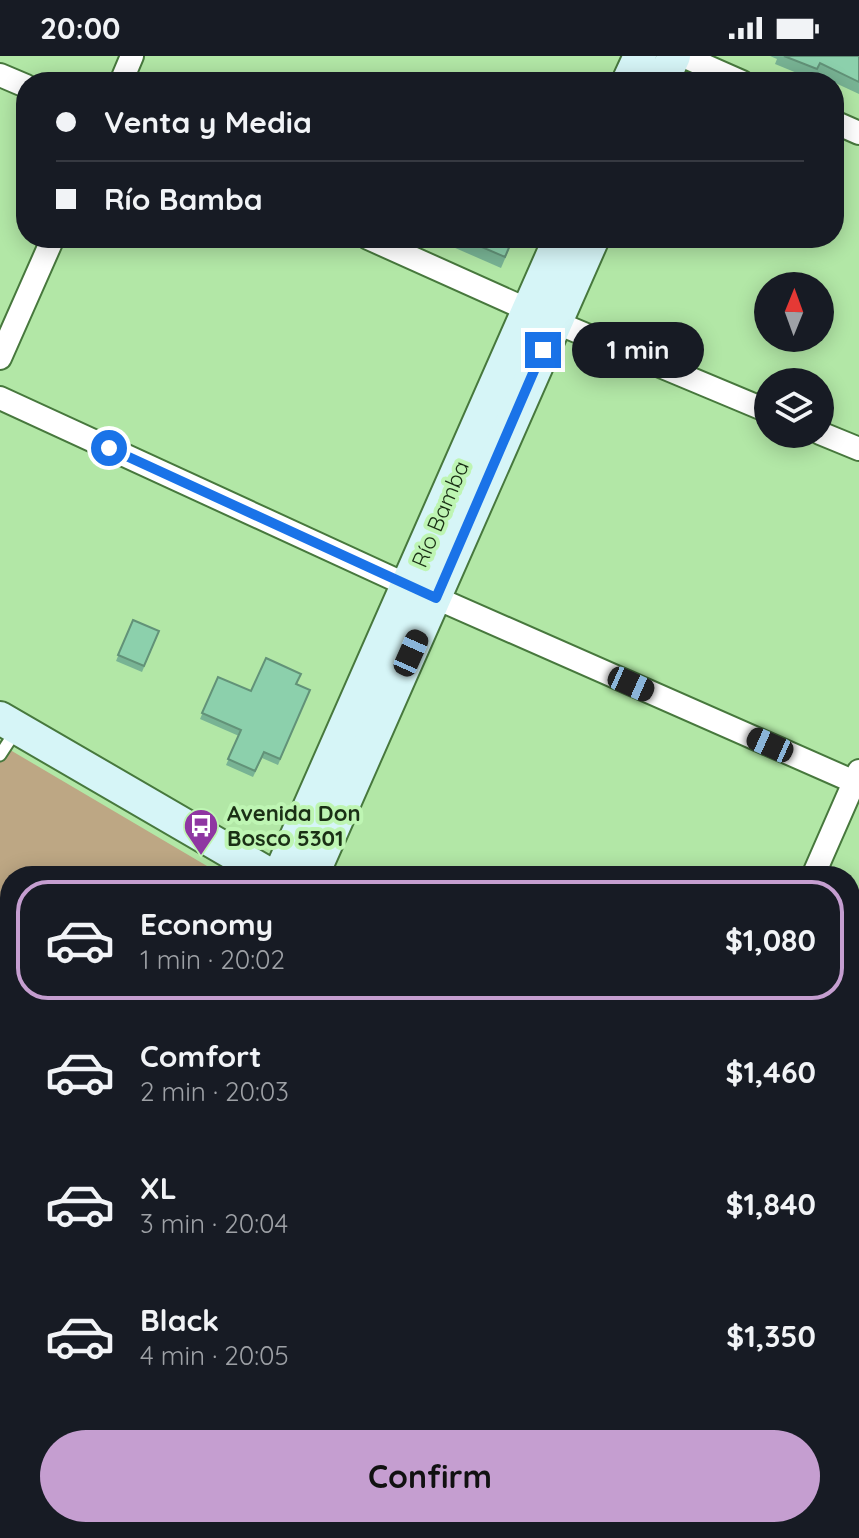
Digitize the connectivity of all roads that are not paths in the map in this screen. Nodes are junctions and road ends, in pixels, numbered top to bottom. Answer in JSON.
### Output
{"nodes":[{"id":1,"x":683,"y":56,"type":"edge"},
{"id":2,"x":719,"y":72,"type":"edge"},
{"id":3,"x":49,"y":248,"type":"edge"},
{"id":4,"x":390,"y":248,"type":"edge"},
{"id":5,"x":558,"y":248,"type":"edge"},
{"id":6,"x":586,"y":248,"type":"edge"},
{"id":7,"x":542,"y":316,"type":"junction"},
{"id":8,"x":0,"y":358,"type":"edge"},
{"id":9,"x":0,"y":398,"type":"edge"},
{"id":10,"x":754,"y":405,"type":"edge"},
{"id":11,"x":834,"y":439,"type":"edge"},
{"id":12,"x":859,"y":449,"type":"edge"},
{"id":13,"x":422,"y":592,"type":"junction"},
{"id":14,"x":6,"y":734,"type":"edge"},
{"id":15,"x":857,"y":779,"type":"edge"},
{"id":16,"x":253,"y":866,"type":"edge"},
{"id":17,"x":284,"y":866,"type":"edge"},
{"id":18,"x":316,"y":866,"type":"edge"},
{"id":19,"x":818,"y":866,"type":"edge"}],
"edges":[{"from":1,"to":2,"type":"street"},
{"from":3,"to":8,"type":"street"},
{"from":4,"to":7,"type":"street"},
{"from":5,"to":7,"type":"main road","name":"Río Bamba"},
{"from":6,"to":7,"type":"main road","name":"Río Bamba"},
{"from":7,"to":10,"type":"street"},
{"from":7,"to":13,"type":"main road","name":"Río Bamba"},
{"from":9,"to":13,"type":"street"},
{"from":11,"to":12,"type":"street"},
{"from":13,"to":15,"type":"street"},
{"from":13,"to":17,"type":"main road","name":"Río Bamba"},
{"from":13,"to":18,"type":"main road","name":"Río Bamba"},
{"from":14,"to":16,"type":"main road"},
{"from":15,"to":19,"type":"street"}]}
